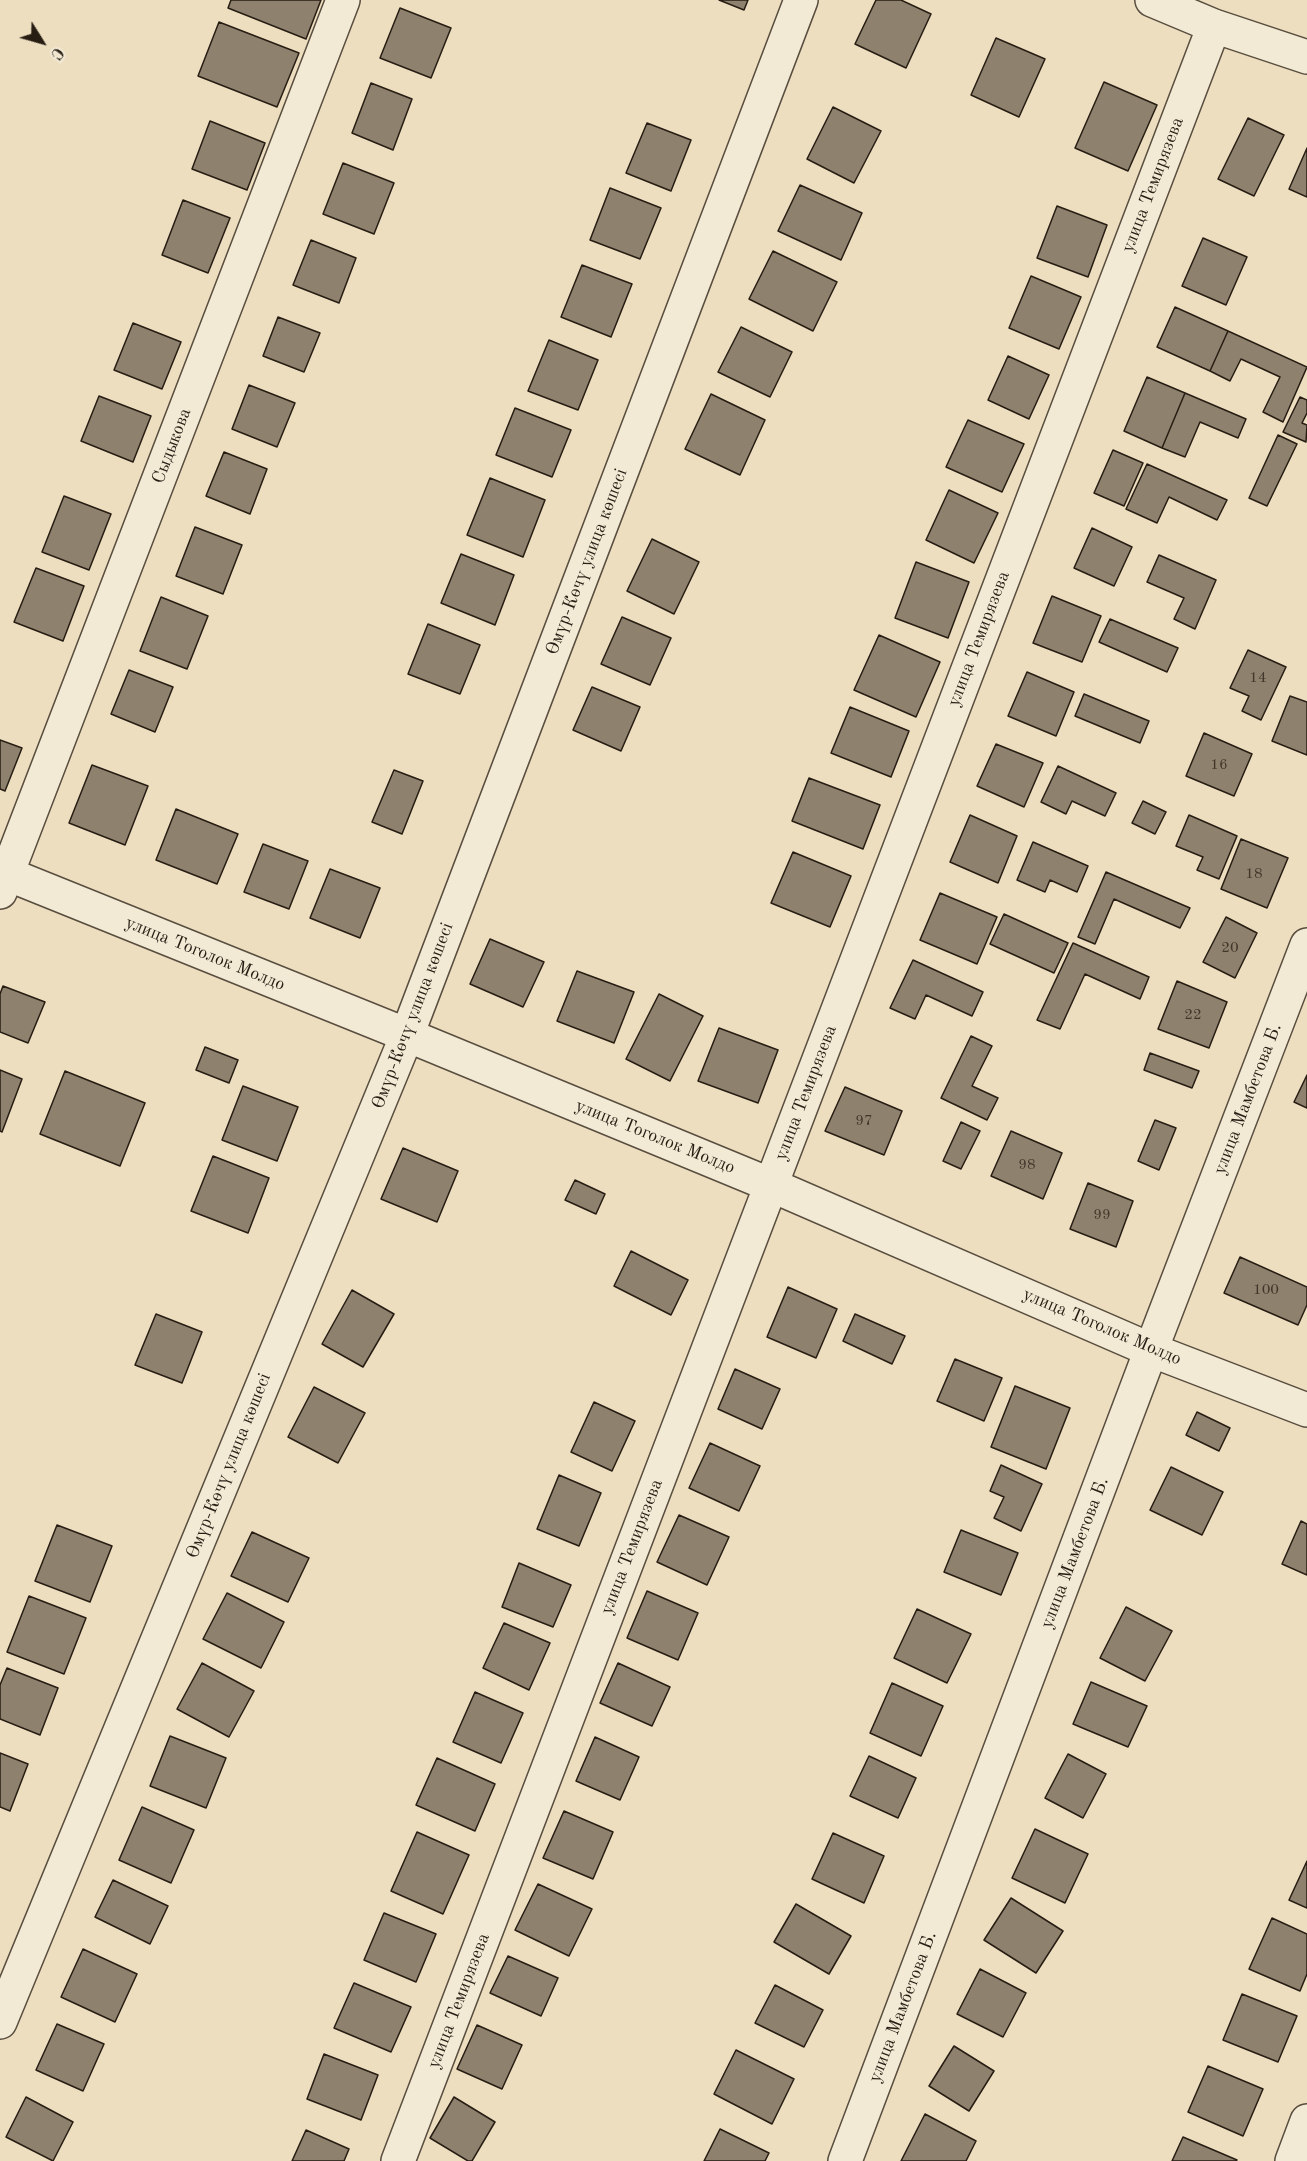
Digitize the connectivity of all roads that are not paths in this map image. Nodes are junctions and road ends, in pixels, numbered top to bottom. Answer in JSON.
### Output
{"nodes":[{"id":1,"x":343,"y":0,"type":"edge"},
{"id":2,"x":801,"y":0,"type":"edge"},
{"id":3,"x":1152,"y":0,"type":"edge"},
{"id":4,"x":1214,"y":26,"type":"junction"},
{"id":5,"x":1307,"y":57,"type":"edge"},
{"id":6,"x":2,"y":879,"type":"edge"},
{"id":7,"x":1307,"y":945,"type":"edge"},
{"id":8,"x":407,"y":1035,"type":"junction"},
{"id":9,"x":771,"y":1185,"type":"junction"},
{"id":10,"x":1151,"y":1350,"type":"junction"},
{"id":11,"x":1307,"y":1410,"type":"edge"},
{"id":12,"x":0,"y":2022,"type":"edge"},
{"id":13,"x":1307,"y":2121,"type":"edge"},
{"id":14,"x":398,"y":2161,"type":"edge"},
{"id":15,"x":845,"y":2161,"type":"edge"},
{"id":16,"x":1292,"y":2161,"type":"edge"}],
"edges":[{"from":1,"to":6,"type":"street","name":"Сыдыкова"},
{"from":2,"to":8,"type":"street","name":"Өмүр-Көчү улица көшесі"},
{"from":3,"to":4,"type":"street"},
{"from":4,"to":5,"type":"street"},
{"from":4,"to":9,"type":"street","name":"улица Темирязева"},
{"from":6,"to":8,"type":"street","name":"улица Тоголок Молдо"},
{"from":7,"to":10,"type":"street","name":"улица Мамбетова Б."},
{"from":8,"to":9,"type":"street","name":"улица Тоголок Молдо"},
{"from":8,"to":12,"type":"street","name":"Өмүр-Көчү улица көшесі"},
{"from":9,"to":10,"type":"street","name":"улица Тоголок Молдо"},
{"from":9,"to":14,"type":"street","name":"улица Темирязева"},
{"from":10,"to":11,"type":"street","name":"улица Тоголок Молдо"},
{"from":10,"to":15,"type":"street","name":"улица Мамбетова Б."},
{"from":13,"to":16,"type":"street"}]}
